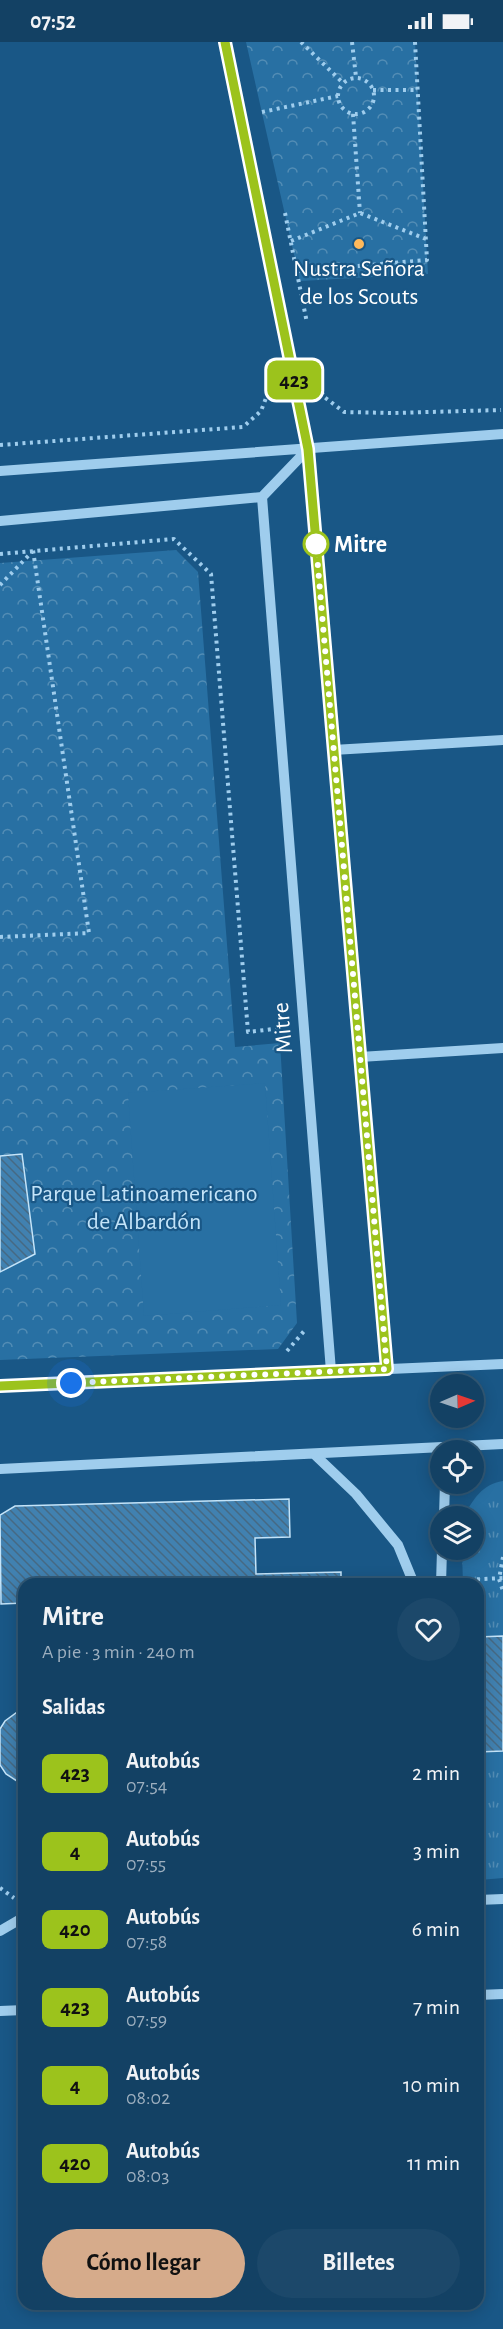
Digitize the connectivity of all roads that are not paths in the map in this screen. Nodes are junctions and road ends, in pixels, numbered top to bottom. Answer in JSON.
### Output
{"nodes":[{"id":1,"x":225,"y":42,"type":"edge"},
{"id":2,"x":503,"y":434,"type":"edge"},
{"id":3,"x":308,"y":449,"type":"junction"},
{"id":4,"x":0,"y":471,"type":"edge"},
{"id":5,"x":262,"y":497,"type":"junction"},
{"id":6,"x":0,"y":521,"type":"edge"},
{"id":7,"x":503,"y":740,"type":"edge"},
{"id":8,"x":333,"y":750,"type":"junction"},
{"id":9,"x":503,"y":1048,"type":"edge"},
{"id":10,"x":360,"y":1057,"type":"junction"},
{"id":11,"x":503,"y":1364,"type":"edge"},
{"id":12,"x":387,"y":1369,"type":"junction"},
{"id":13,"x":331,"y":1371,"type":"junction"},
{"id":14,"x":0,"y":1386,"type":"edge"},
{"id":15,"x":484,"y":1444,"type":"edge"},
{"id":16,"x":503,"y":1444,"type":"edge"},
{"id":17,"x":430,"y":1450,"type":"edge"},
{"id":18,"x":314,"y":1454,"type":"junction"},
{"id":19,"x":0,"y":1469,"type":"edge"},
{"id":20,"x":442,"y":1560,"type":"edge"},
{"id":21,"x":412,"y":1578,"type":"edge"},
{"id":22,"x":441,"y":1578,"type":"edge"},
{"id":23,"x":503,"y":1899,"type":"edge"},
{"id":24,"x":484,"y":1900,"type":"edge"},
{"id":25,"x":18,"y":1920,"type":"edge"},
{"id":26,"x":0,"y":1931,"type":"edge"},
{"id":27,"x":503,"y":1994,"type":"edge"},
{"id":28,"x":484,"y":1995,"type":"edge"},
{"id":29,"x":18,"y":2010,"type":"edge"},
{"id":30,"x":0,"y":2011,"type":"edge"}],
"edges":[{"from":1,"to":3,"type":"street"},
{"from":2,"to":3,"type":"street"},
{"from":3,"to":4,"type":"street"},
{"from":3,"to":5,"type":"street"},
{"from":3,"to":8,"type":"street"},
{"from":5,"to":6,"type":"street"},
{"from":5,"to":13,"type":"street","name":"Mitre"},
{"from":7,"to":8,"type":"street"},
{"from":8,"to":10,"type":"street"},
{"from":9,"to":10,"type":"street"},
{"from":10,"to":12,"type":"street"},
{"from":11,"to":12,"type":"street"},
{"from":12,"to":13,"type":"street"},
{"from":13,"to":14,"type":"street"},
{"from":15,"to":16,"type":"street"},
{"from":17,"to":18,"type":"street"},
{"from":18,"to":19,"type":"street"},
{"from":18,"to":21,"type":"street"},
{"from":20,"to":22,"type":"street"},
{"from":23,"to":24,"type":"street"},
{"from":25,"to":26,"type":"street"},
{"from":27,"to":28,"type":"street"},
{"from":29,"to":30,"type":"street"}]}
